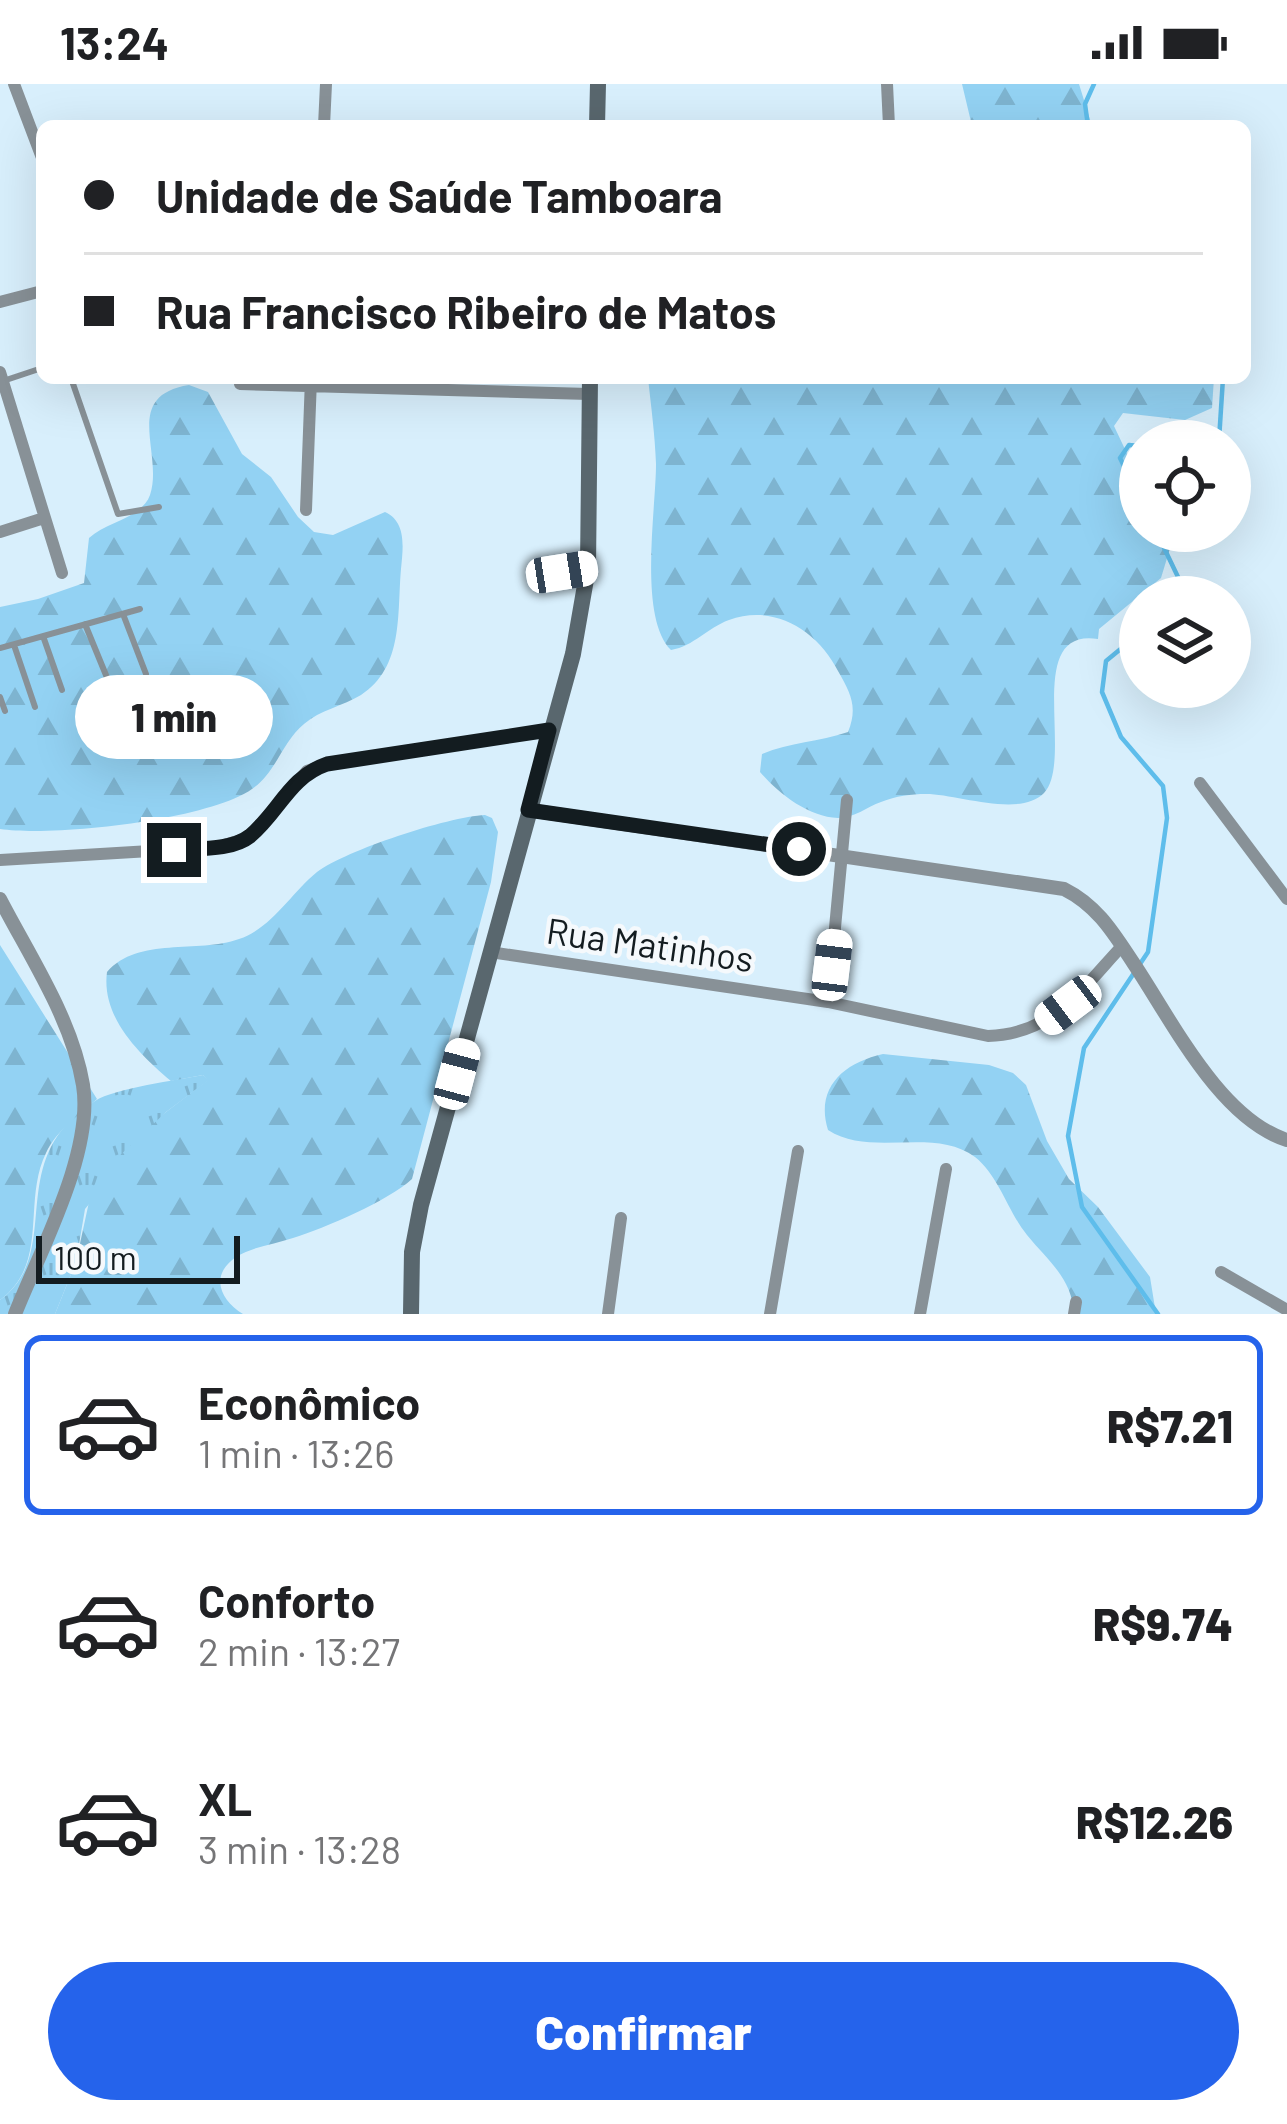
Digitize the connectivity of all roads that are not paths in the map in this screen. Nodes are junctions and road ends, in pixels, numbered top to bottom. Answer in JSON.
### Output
{"nodes":[{"id":1,"x":14,"y":84,"type":"edge"},
{"id":2,"x":326,"y":84,"type":"edge"},
{"id":3,"x":598,"y":84,"type":"edge"},
{"id":4,"x":887,"y":84,"type":"edge"},
{"id":5,"x":324,"y":120,"type":"edge"},
{"id":6,"x":597,"y":120,"type":"edge"},
{"id":7,"x":890,"y":120,"type":"edge"},
{"id":8,"x":36,"y":142,"type":"edge"},
{"id":9,"x":36,"y":293,"type":"edge"},
{"id":10,"x":0,"y":302,"type":"edge"},
{"id":11,"x":36,"y":369,"type":"edge"},
{"id":12,"x":1,"y":377,"type":"edge"},
{"id":13,"x":73,"y":384,"type":"edge"},
{"id":14,"x":311,"y":384,"type":"edge"},
{"id":15,"x":478,"y":384,"type":"edge"},
{"id":16,"x":590,"y":386,"type":"edge"},
{"id":17,"x":6,"y":413,"type":"edge"},
{"id":18,"x":159,"y":507,"type":"dead end"},
{"id":19,"x":306,"y":510,"type":"dead end"},
{"id":20,"x":44,"y":518,"type":"junction"},
{"id":21,"x":0,"y":532,"type":"edge"},
{"id":22,"x":588,"y":568,"type":"junction"},
{"id":23,"x":62,"y":572,"type":"dead end"},
{"id":24,"x":535,"y":577,"type":"dead end"},
{"id":25,"x":140,"y":609,"type":"dead end"},
{"id":26,"x":123,"y":614,"type":"junction"},
{"id":27,"x":85,"y":624,"type":"junction"},
{"id":28,"x":43,"y":636,"type":"junction"},
{"id":29,"x":14,"y":645,"type":"junction"},
{"id":30,"x":0,"y":648,"type":"edge"},
{"id":31,"x":146,"y":674,"type":"dead end"},
{"id":32,"x":108,"y":680,"type":"dead end"},
{"id":33,"x":62,"y":691,"type":"dead end"},
{"id":34,"x":0,"y":697,"type":"edge"},
{"id":35,"x":35,"y":706,"type":"dead end"},
{"id":36,"x":5,"y":710,"type":"dead end"},
{"id":37,"x":549,"y":730,"type":"junction"},
{"id":38,"x":1200,"y":783,"type":"dead end"},
{"id":39,"x":847,"y":800,"type":"dead end"},
{"id":40,"x":528,"y":810,"type":"junction"},
{"id":41,"x":844,"y":855,"type":"junction"},
{"id":42,"x":0,"y":860,"type":"edge"},
{"id":43,"x":0,"y":899,"type":"edge"},
{"id":44,"x":1287,"y":899,"type":"edge"},
{"id":45,"x":1122,"y":946,"type":"junction"},
{"id":46,"x":490,"y":952,"type":"junction"},
{"id":47,"x":828,"y":1002,"type":"junction"},
{"id":48,"x":1287,"y":1140,"type":"edge"},
{"id":49,"x":798,"y":1150,"type":"dead end"},
{"id":50,"x":946,"y":1169,"type":"dead end"},
{"id":51,"x":620,"y":1218,"type":"dead end"},
{"id":52,"x":1222,"y":1272,"type":"dead end"},
{"id":53,"x":1287,"y":1310,"type":"edge"},
{"id":54,"x":15,"y":1314,"type":"edge"},
{"id":55,"x":411,"y":1314,"type":"edge"},
{"id":56,"x":608,"y":1314,"type":"edge"},
{"id":57,"x":770,"y":1314,"type":"edge"},
{"id":58,"x":920,"y":1314,"type":"edge"}],
"edges":[{"from":1,"to":8,"type":"street"},
{"from":2,"to":5,"type":"street"},
{"from":3,"to":6,"type":"main road"},
{"from":4,"to":7,"type":"street"},
{"from":9,"to":10,"type":"street"},
{"from":11,"to":12,"type":"lane"},
{"from":12,"to":17,"type":"street"},
{"from":13,"to":18,"type":"lane"},
{"from":14,"to":19,"type":"street"},
{"from":15,"to":16,"type":"street"},
{"from":16,"to":22,"type":"main road"},
{"from":17,"to":20,"type":"street"},
{"from":20,"to":21,"type":"street"},
{"from":20,"to":23,"type":"street"},
{"from":22,"to":24,"type":"lane"},
{"from":22,"to":37,"type":"main road"},
{"from":25,"to":26,"type":"lane"},
{"from":26,"to":27,"type":"lane"},
{"from":26,"to":31,"type":"lane"},
{"from":27,"to":28,"type":"lane"},
{"from":27,"to":32,"type":"lane"},
{"from":28,"to":29,"type":"lane"},
{"from":28,"to":33,"type":"lane"},
{"from":29,"to":30,"type":"lane"},
{"from":29,"to":35,"type":"lane"},
{"from":34,"to":36,"type":"lane"},
{"from":37,"to":40,"type":"main road"},
{"from":37,"to":42,"type":"street"},
{"from":38,"to":44,"type":"street"},
{"from":39,"to":41,"type":"street"},
{"from":40,"to":41,"type":"street"},
{"from":40,"to":46,"type":"main road"},
{"from":41,"to":45,"type":"street"},
{"from":41,"to":47,"type":"street"},
{"from":43,"to":54,"type":"street"},
{"from":45,"to":47,"type":"street","name":"Rua Matinhos"},
{"from":45,"to":48,"type":"street"},
{"from":46,"to":47,"type":"street","name":"Rua Matinhos"},
{"from":46,"to":55,"type":"main road"},
{"from":49,"to":57,"type":"street"},
{"from":50,"to":58,"type":"street"},
{"from":51,"to":56,"type":"street"},
{"from":52,"to":53,"type":"street"}]}
